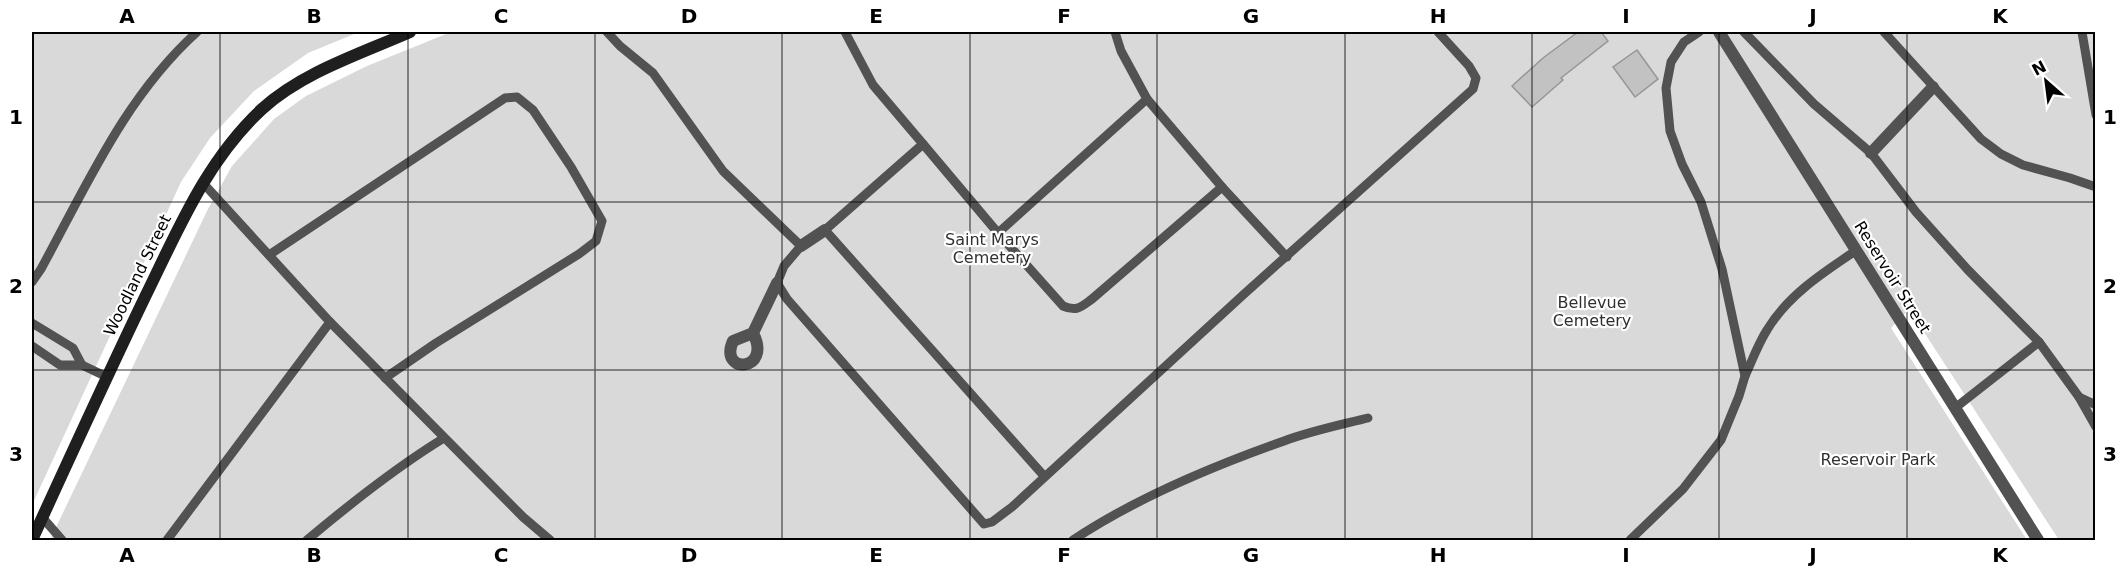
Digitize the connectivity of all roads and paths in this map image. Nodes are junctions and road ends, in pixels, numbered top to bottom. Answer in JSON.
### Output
{"nodes":[{"id":1,"x":196,"y":32,"type":"edge"},
{"id":2,"x":410,"y":32,"type":"edge"},
{"id":3,"x":607,"y":32,"type":"edge"},
{"id":4,"x":846,"y":32,"type":"edge"},
{"id":5,"x":1115,"y":32,"type":"edge"},
{"id":6,"x":1438,"y":32,"type":"edge"},
{"id":7,"x":1699,"y":32,"type":"edge"},
{"id":8,"x":1719,"y":32,"type":"edge"},
{"id":9,"x":1744,"y":32,"type":"edge"},
{"id":10,"x":1884,"y":32,"type":"edge"},
{"id":11,"x":2082,"y":32,"type":"edge"},
{"id":12,"x":1933,"y":87,"type":"junction"},
{"id":13,"x":1147,"y":99,"type":"junction"},
{"id":14,"x":2096,"y":115,"type":"edge"},
{"id":15,"x":922,"y":144,"type":"junction"},
{"id":16,"x":1871,"y":153,"type":"junction"},
{"id":17,"x":202,"y":183,"type":"junction"},
{"id":18,"x":1222,"y":187,"type":"junction"},
{"id":19,"x":2096,"y":187,"type":"edge"},
{"id":20,"x":825,"y":230,"type":"junction"},
{"id":21,"x":998,"y":233,"type":"junction"},
{"id":22,"x":801,"y":246,"type":"junction"},
{"id":23,"x":1857,"y":250,"type":"junction"},
{"id":24,"x":269,"y":255,"type":"junction"},
{"id":25,"x":1287,"y":257,"type":"junction"},
{"id":26,"x":32,"y":282,"type":"edge"},
{"id":27,"x":777,"y":283,"type":"junction"},
{"id":28,"x":330,"y":322,"type":"junction"},
{"id":29,"x":32,"y":323,"type":"edge"},
{"id":30,"x":753,"y":333,"type":"dead end"},
{"id":31,"x":2039,"y":342,"type":"junction"},
{"id":32,"x":32,"y":346,"type":"edge"},
{"id":33,"x":82,"y":365,"type":"junction"},
{"id":34,"x":1745,"y":376,"type":"junction"},
{"id":35,"x":107,"y":377,"type":"junction"},
{"id":36,"x":385,"y":378,"type":"junction"},
{"id":37,"x":2079,"y":397,"type":"junction"},
{"id":38,"x":2096,"y":405,"type":"edge"},
{"id":39,"x":1955,"y":408,"type":"junction"},
{"id":40,"x":1368,"y":418,"type":"dead end"},
{"id":41,"x":2096,"y":427,"type":"edge"},
{"id":42,"x":444,"y":438,"type":"junction"},
{"id":43,"x":1044,"y":476,"type":"junction"},
{"id":44,"x":42,"y":517,"type":"junction"},
{"id":45,"x":32,"y":540,"type":"edge"},
{"id":46,"x":62,"y":540,"type":"edge"},
{"id":47,"x":167,"y":540,"type":"edge"},
{"id":48,"x":308,"y":540,"type":"edge"},
{"id":49,"x":550,"y":540,"type":"edge"},
{"id":50,"x":1073,"y":540,"type":"edge"},
{"id":51,"x":1630,"y":540,"type":"edge"},
{"id":52,"x":2038,"y":540,"type":"edge"}],
"edges":[{"from":1,"to":26,"type":"lane"},
{"from":2,"to":17,"type":"main road","name":"Woodland Street"},
{"from":3,"to":22,"type":"lane"},
{"from":4,"to":15,"type":"lane"},
{"from":5,"to":13,"type":"lane"},
{"from":6,"to":25,"type":"lane"},
{"from":7,"to":34,"type":"lane"},
{"from":8,"to":23,"type":"street","name":"Reservoir Street"},
{"from":9,"to":16,"type":"lane"},
{"from":10,"to":12,"type":"lane"},
{"from":11,"to":14,"type":"lane"},
{"from":12,"to":16,"type":"street"},
{"from":12,"to":19,"type":"lane"},
{"from":13,"to":18,"type":"lane"},
{"from":13,"to":21,"type":"lane"},
{"from":15,"to":20,"type":"lane"},
{"from":15,"to":21,"type":"lane"},
{"from":16,"to":31,"type":"lane"},
{"from":17,"to":24,"type":"lane"},
{"from":17,"to":35,"type":"main road","name":"Woodland Street"},
{"from":18,"to":21,"type":"lane"},
{"from":18,"to":25,"type":"lane"},
{"from":20,"to":22,"type":"street"},
{"from":20,"to":43,"type":"lane"},
{"from":22,"to":27,"type":"lane"},
{"from":23,"to":34,"type":"lane"},
{"from":23,"to":39,"type":"street","name":"Reservoir Street"},
{"from":24,"to":28,"type":"lane"},
{"from":24,"to":36,"type":"lane"},
{"from":25,"to":43,"type":"lane"},
{"from":27,"to":30,"type":"street"},
{"from":27,"to":43,"type":"lane"},
{"from":28,"to":36,"type":"lane"},
{"from":28,"to":47,"type":"lane"},
{"from":29,"to":33,"type":"lane"},
{"from":31,"to":37,"type":"lane"},
{"from":31,"to":39,"type":"lane"},
{"from":32,"to":33,"type":"lane"},
{"from":33,"to":35,"type":"lane"},
{"from":34,"to":51,"type":"lane"},
{"from":35,"to":44,"type":"main road","name":"Woodland Street"},
{"from":36,"to":42,"type":"lane"},
{"from":37,"to":38,"type":"lane"},
{"from":37,"to":41,"type":"lane"},
{"from":39,"to":52,"type":"street","name":"Reservoir Street"},
{"from":40,"to":50,"type":"lane"},
{"from":42,"to":48,"type":"lane"},
{"from":42,"to":49,"type":"lane"},
{"from":44,"to":45,"type":"main road","name":"Woodland Street"},
{"from":44,"to":46,"type":"lane"}]}
